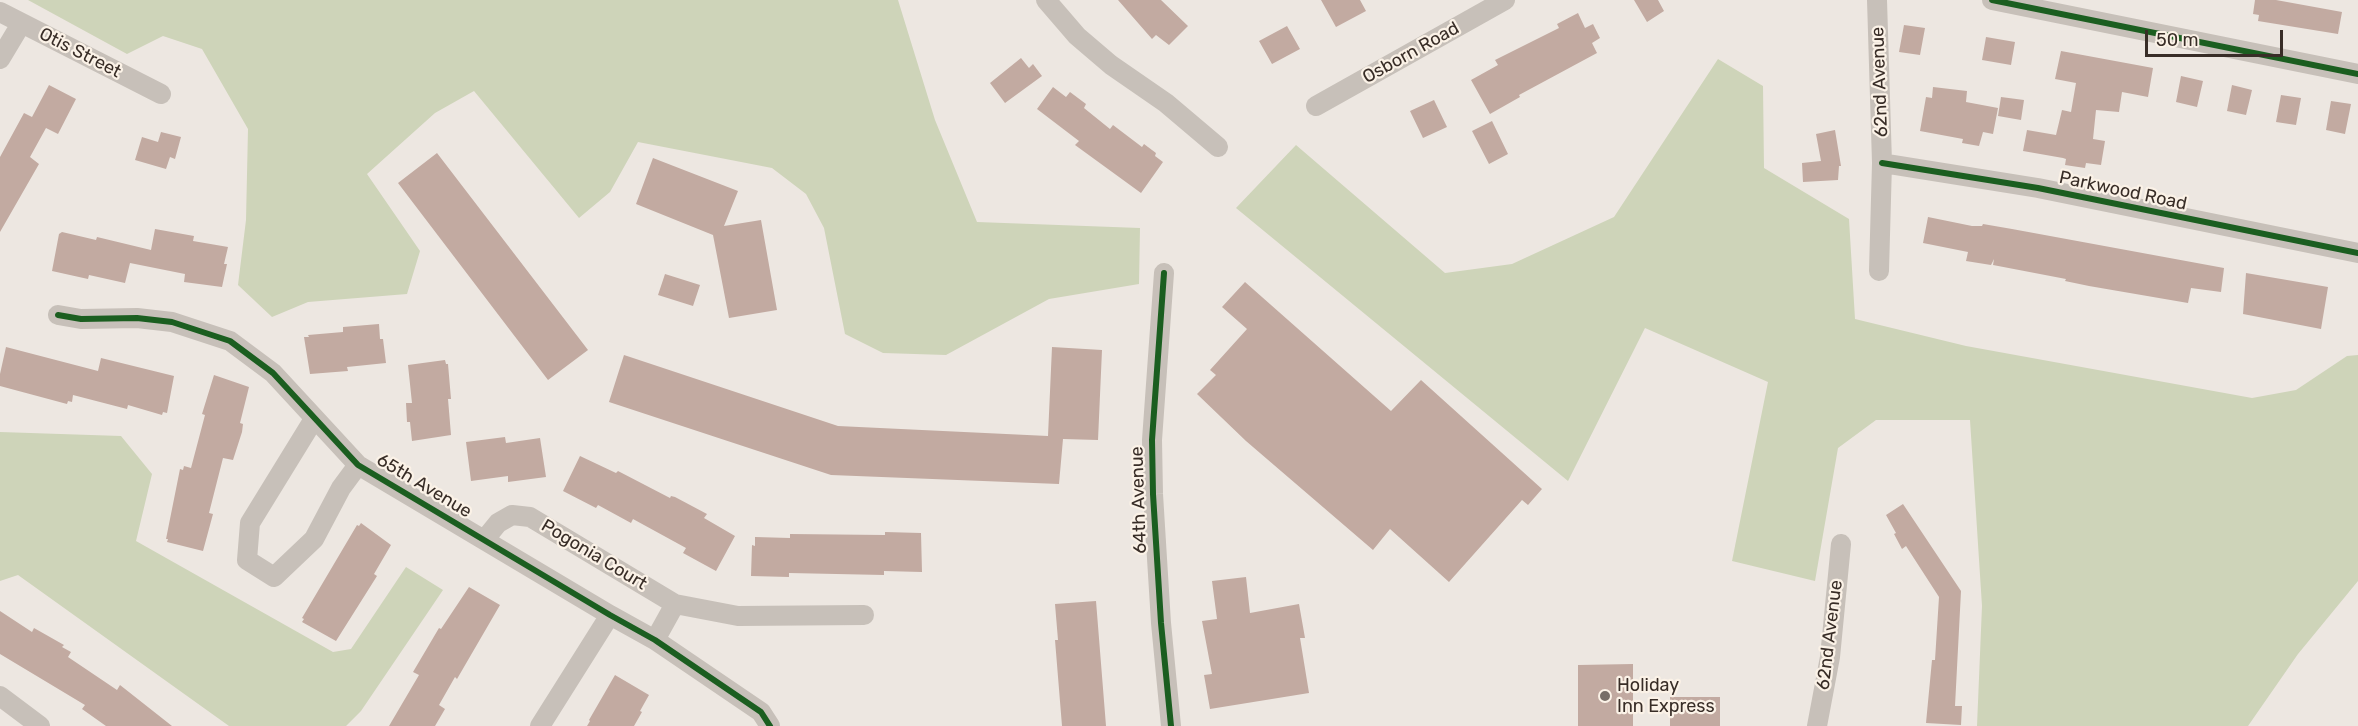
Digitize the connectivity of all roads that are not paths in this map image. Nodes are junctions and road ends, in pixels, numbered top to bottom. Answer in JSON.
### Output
{"nodes":[{"id":1,"x":1046,"y":0,"type":"edge"},
{"id":2,"x":1505,"y":0,"type":"edge"},
{"id":3,"x":1877,"y":0,"type":"edge"},
{"id":4,"x":1992,"y":0,"type":"edge"},
{"id":5,"x":0,"y":12,"type":"edge"},
{"id":6,"x":21,"y":24,"type":"junction"},
{"id":7,"x":0,"y":59,"type":"edge"},
{"id":8,"x":2358,"y":74,"type":"edge"},
{"id":9,"x":160,"y":94,"type":"dead end"},
{"id":10,"x":1316,"y":106,"type":"dead end"},
{"id":11,"x":1218,"y":147,"type":"dead end"},
{"id":12,"x":1882,"y":163,"type":"junction"},
{"id":13,"x":2358,"y":253,"type":"edge"},
{"id":14,"x":1879,"y":271,"type":"dead end"},
{"id":15,"x":1164,"y":273,"type":"dead end"},
{"id":16,"x":58,"y":315,"type":"dead end"},
{"id":17,"x":314,"y":419,"type":"junction"},
{"id":18,"x":358,"y":465,"type":"junction"},
{"id":19,"x":485,"y":539,"type":"junction"},
{"id":20,"x":1841,"y":544,"type":"dead end"},
{"id":21,"x":675,"y":604,"type":"junction"},
{"id":22,"x":610,"y":615,"type":"junction"},
{"id":23,"x":864,"y":615,"type":"dead end"},
{"id":24,"x":655,"y":640,"type":"junction"},
{"id":25,"x":0,"y":696,"type":"edge"},
{"id":26,"x":40,"y":726,"type":"edge"},
{"id":27,"x":540,"y":726,"type":"edge"},
{"id":28,"x":770,"y":726,"type":"edge"},
{"id":29,"x":1171,"y":726,"type":"edge"},
{"id":30,"x":1817,"y":726,"type":"edge"}],
"edges":[{"from":1,"to":11,"type":"street"},
{"from":2,"to":10,"type":"street","name":"Osborn Road"},
{"from":3,"to":12,"type":"street","name":"62nd Avenue"},
{"from":4,"to":8,"type":"street"},
{"from":5,"to":6,"type":"street","name":"Otis Street"},
{"from":6,"to":7,"type":"street"},
{"from":6,"to":9,"type":"street","name":"Otis Street"},
{"from":12,"to":13,"type":"street","name":"Parkwood Road"},
{"from":12,"to":14,"type":"street","name":"62nd Avenue"},
{"from":15,"to":29,"type":"street","name":"64th Avenue"},
{"from":16,"to":17,"type":"street","name":"65th Avenue"},
{"from":17,"to":18,"type":"street","name":"65th Avenue"},
{"from":17,"to":18,"type":"street"},
{"from":18,"to":19,"type":"street","name":"65th Avenue"},
{"from":19,"to":21,"type":"street","name":"Pogonia Court"},
{"from":19,"to":22,"type":"street","name":"65th Avenue"},
{"from":20,"to":30,"type":"street","name":"62nd Avenue"},
{"from":21,"to":23,"type":"street","name":"Pogonia Court"},
{"from":21,"to":24,"type":"street"},
{"from":22,"to":24,"type":"street","name":"65th Avenue"},
{"from":22,"to":27,"type":"street"},
{"from":24,"to":28,"type":"street","name":"65th Avenue"},
{"from":25,"to":26,"type":"street"}]}
